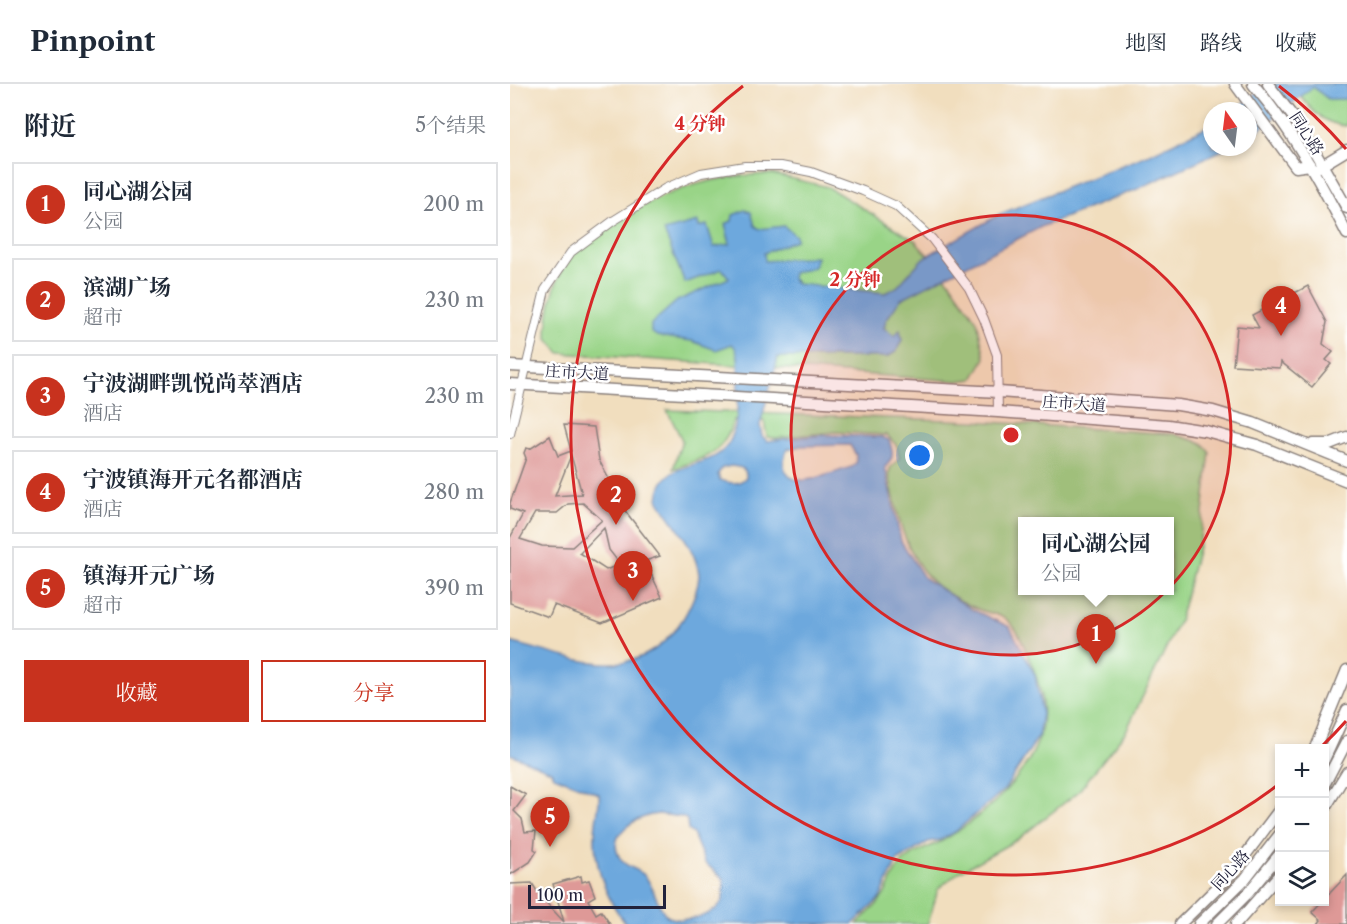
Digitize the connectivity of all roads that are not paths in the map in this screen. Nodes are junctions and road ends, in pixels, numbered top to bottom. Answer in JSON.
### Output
{"nodes":[{"id":1,"x":1235,"y":84,"type":"edge"},
{"id":2,"x":1268,"y":84,"type":"edge"},
{"id":3,"x":1255,"y":85,"type":"edge"},
{"id":4,"x":1347,"y":150,"type":"edge"},
{"id":5,"x":1316,"y":166,"type":"junction"},
{"id":6,"x":1347,"y":208,"type":"edge"},
{"id":7,"x":1347,"y":234,"type":"edge"},
{"id":8,"x":510,"y":366,"type":"edge"},
{"id":9,"x":526,"y":367,"type":"junction"},
{"id":10,"x":510,"y":384,"type":"edge"},
{"id":11,"x":524,"y":384,"type":"junction"},
{"id":12,"x":999,"y":392,"type":"junction"},
{"id":13,"x":998,"y":412,"type":"junction"},
{"id":14,"x":510,"y":434,"type":"edge"},
{"id":15,"x":1347,"y":437,"type":"edge"},
{"id":16,"x":1307,"y":444,"type":"junction"},
{"id":17,"x":1347,"y":461,"type":"edge"},
{"id":18,"x":1347,"y":481,"type":"edge"},
{"id":19,"x":1347,"y":670,"type":"edge"},
{"id":20,"x":1347,"y":710,"type":"edge"},
{"id":21,"x":1347,"y":741,"type":"edge"},
{"id":22,"x":1317,"y":744,"type":"edge"},
{"id":23,"x":1329,"y":749,"type":"edge"},
{"id":24,"x":1347,"y":772,"type":"edge"},
{"id":25,"x":1329,"y":775,"type":"edge"},
{"id":26,"x":1329,"y":802,"type":"edge"},
{"id":27,"x":1275,"y":816,"type":"edge"},
{"id":28,"x":1275,"y":840,"type":"edge"},
{"id":29,"x":1275,"y":860,"type":"edge"},
{"id":30,"x":1275,"y":880,"type":"edge"},
{"id":31,"x":1180,"y":924,"type":"edge"},
{"id":32,"x":1199,"y":924,"type":"edge"},
{"id":33,"x":1217,"y":924,"type":"edge"},
{"id":34,"x":1236,"y":924,"type":"edge"}],
"edges":[{"from":1,"to":5,"type":"main road"},
{"from":2,"to":5,"type":"main road","name":"同心路"},
{"from":3,"to":5,"type":"main road","name":"同心路"},
{"from":4,"to":5,"type":"main road"},
{"from":5,"to":6,"type":"main road","name":"同心路"},
{"from":5,"to":7,"type":"main road","name":"同心路"},
{"from":8,"to":9,"type":"main road","name":"庄市大道"},
{"from":9,"to":11,"type":"street"},
{"from":9,"to":12,"type":"main road","name":"庄市大道"},
{"from":9,"to":12,"type":"street"},
{"from":10,"to":11,"type":"main road","name":"庄市大道"},
{"from":11,"to":13,"type":"main road","name":"庄市大道"},
{"from":11,"to":14,"type":"street"},
{"from":12,"to":13,"type":"street"},
{"from":12,"to":16,"type":"main road","name":"庄市大道"},
{"from":13,"to":18,"type":"main road","name":"庄市大道"},
{"from":15,"to":16,"type":"main road"},
{"from":16,"to":17,"type":"main road","name":"庄市大道"},
{"from":19,"to":22,"type":"main road"},
{"from":20,"to":23,"type":"main road"},
{"from":21,"to":25,"type":"main road"},
{"from":24,"to":26,"type":"main road"},
{"from":27,"to":31,"type":"main road"},
{"from":28,"to":32,"type":"main road","name":"同心路"},
{"from":29,"to":33,"type":"main road","name":"同心路"},
{"from":30,"to":34,"type":"main road"}]}
